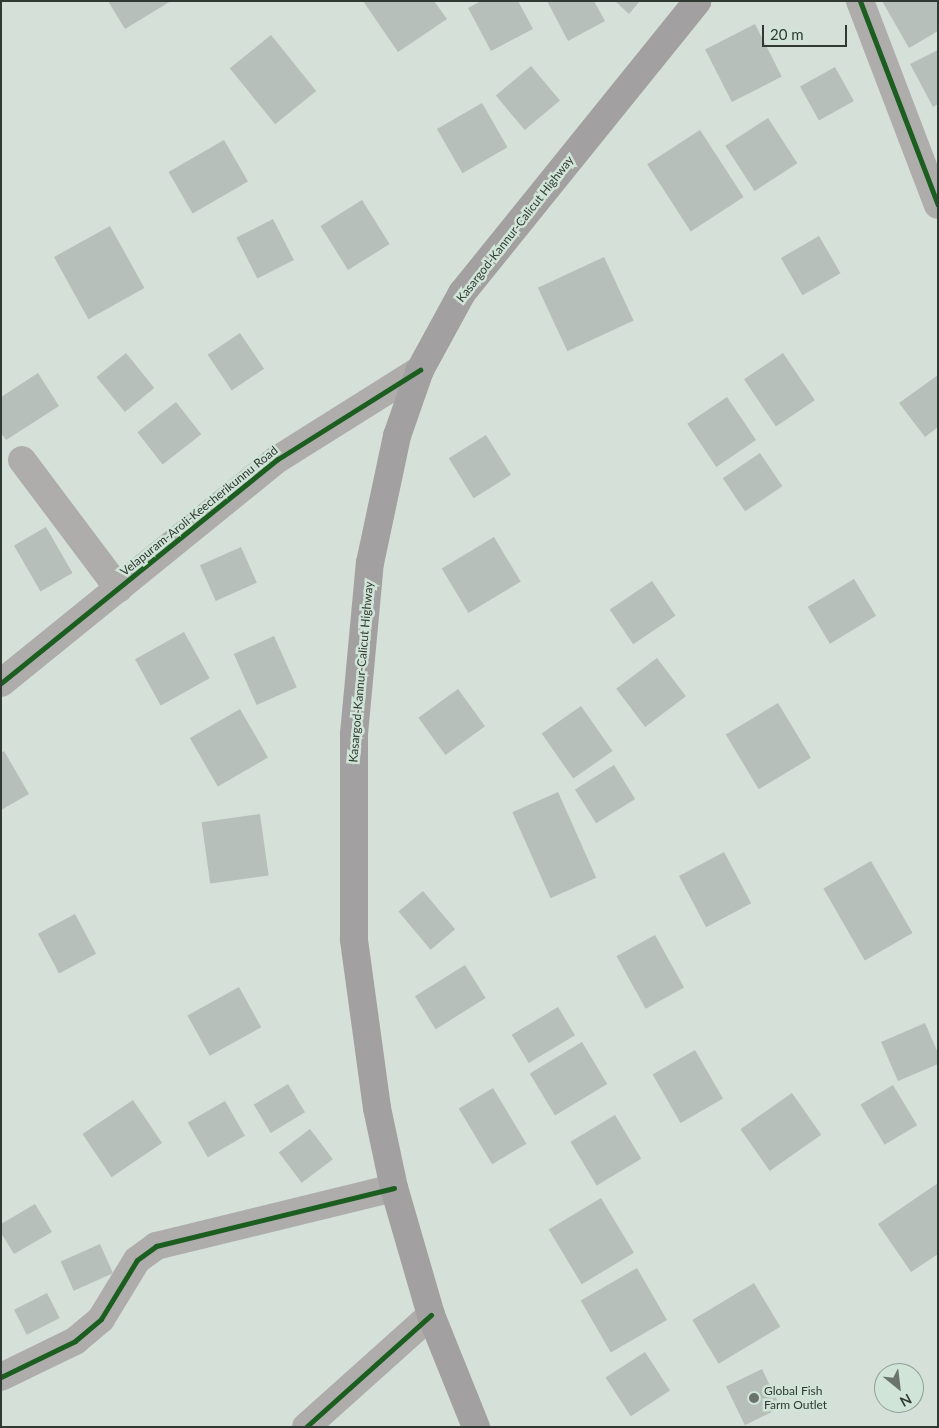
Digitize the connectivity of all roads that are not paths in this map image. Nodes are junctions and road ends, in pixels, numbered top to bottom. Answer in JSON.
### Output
{"nodes":[{"id":1,"x":698,"y":1,"type":"edge"},
{"id":2,"x":860,"y":1,"type":"edge"},
{"id":3,"x":938,"y":205,"type":"edge"},
{"id":4,"x":420,"y":370,"type":"junction"},
{"id":5,"x":22,"y":460,"type":"dead end"},
{"id":6,"x":119,"y":589,"type":"junction"},
{"id":7,"x":1,"y":683,"type":"edge"},
{"id":8,"x":394,"y":1188,"type":"junction"},
{"id":9,"x":431,"y":1315,"type":"junction"},
{"id":10,"x":1,"y":1378,"type":"edge"},
{"id":11,"x":306,"y":1427,"type":"edge"},
{"id":12,"x":476,"y":1427,"type":"edge"}],
"edges":[{"from":1,"to":4,"type":"highway","name":"Kasargod-Kannur-Calicut Highway"},
{"from":2,"to":3,"type":"street"},
{"from":4,"to":6,"type":"street","name":"Velapuram-Aroli-Keecherikunnu Road"},
{"from":4,"to":8,"type":"highway","name":"Kasargod-Kannur-Calicut Highway"},
{"from":5,"to":6,"type":"street"},
{"from":6,"to":7,"type":"street","name":"Velapuram-Aroli-Keecherikunnu Road"},
{"from":8,"to":9,"type":"highway","name":"Kasargod-Kannur-Calicut Highway"},
{"from":8,"to":10,"type":"street"},
{"from":9,"to":11,"type":"street"},
{"from":9,"to":12,"type":"highway","name":"Kasargod-Kannur-Calicut Highway"}]}
